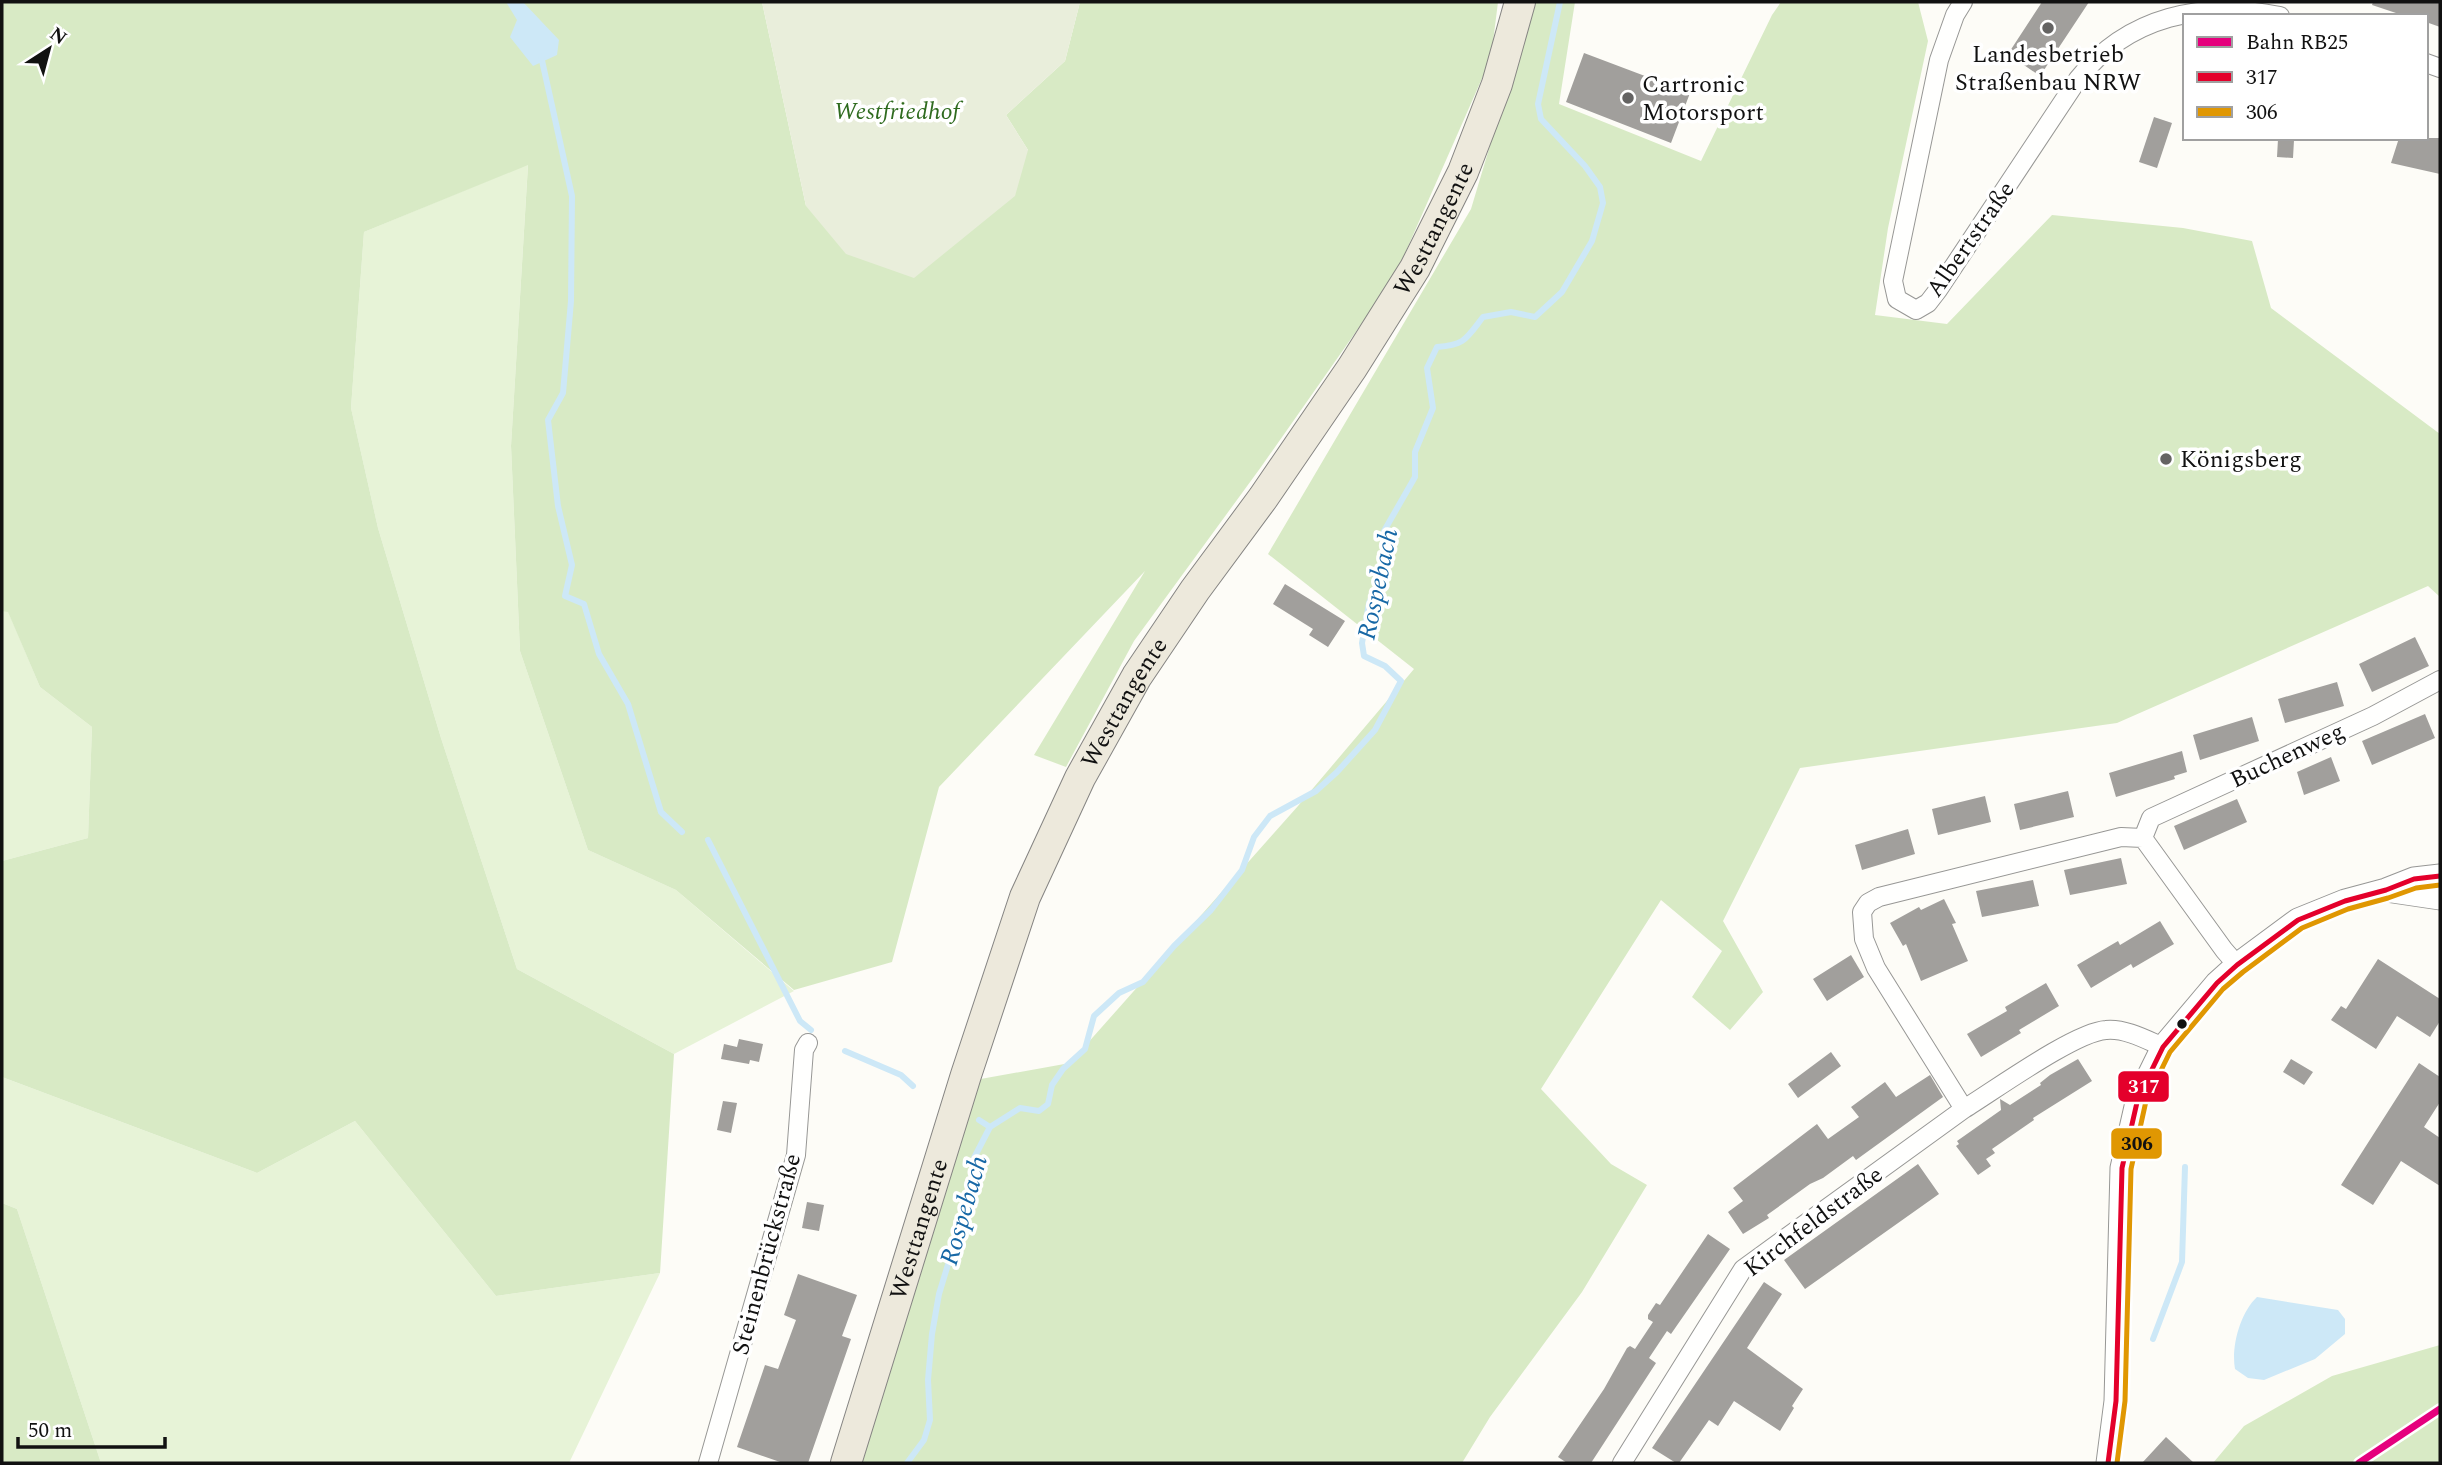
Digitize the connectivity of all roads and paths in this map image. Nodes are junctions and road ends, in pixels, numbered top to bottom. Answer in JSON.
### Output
{"nodes":[{"id":1,"x":1520,"y":2,"type":"edge"},
{"id":2,"x":1963,"y":2,"type":"edge"},
{"id":3,"x":2271,"y":14,"type":"edge"},
{"id":4,"x":2440,"y":680,"type":"edge"},
{"id":5,"x":2143,"y":838,"type":"junction"},
{"id":6,"x":2440,"y":876,"type":"edge"},
{"id":7,"x":2386,"y":890,"type":"junction"},
{"id":8,"x":2440,"y":898,"type":"edge"},
{"id":9,"x":2237,"y":965,"type":"junction"},
{"id":10,"x":808,"y":1043,"type":"dead end"},
{"id":11,"x":2163,"y":1047,"type":"junction"},
{"id":12,"x":1964,"y":1109,"type":"junction"},
{"id":13,"x":708,"y":1463,"type":"edge"},
{"id":14,"x":846,"y":1463,"type":"edge"},
{"id":15,"x":1622,"y":1463,"type":"edge"},
{"id":16,"x":2108,"y":1463,"type":"edge"}],
"edges":[{"from":1,"to":14,"type":"main road","name":"Westtangente"},
{"from":2,"to":3,"type":"street","name":"Albertstraße"},
{"from":4,"to":5,"type":"street","name":"Buchenweg"},
{"from":5,"to":9,"type":"street"},
{"from":5,"to":12,"type":"street"},
{"from":6,"to":7,"type":"street"},
{"from":7,"to":8,"type":"street"},
{"from":7,"to":9,"type":"street"},
{"from":9,"to":11,"type":"street"},
{"from":10,"to":13,"type":"street","name":"Steinenbrückstraße"},
{"from":11,"to":12,"type":"street","name":"Kirchfeldstraße"},
{"from":11,"to":16,"type":"street"},
{"from":12,"to":15,"type":"street","name":"Kirchfeldstraße"}]}
